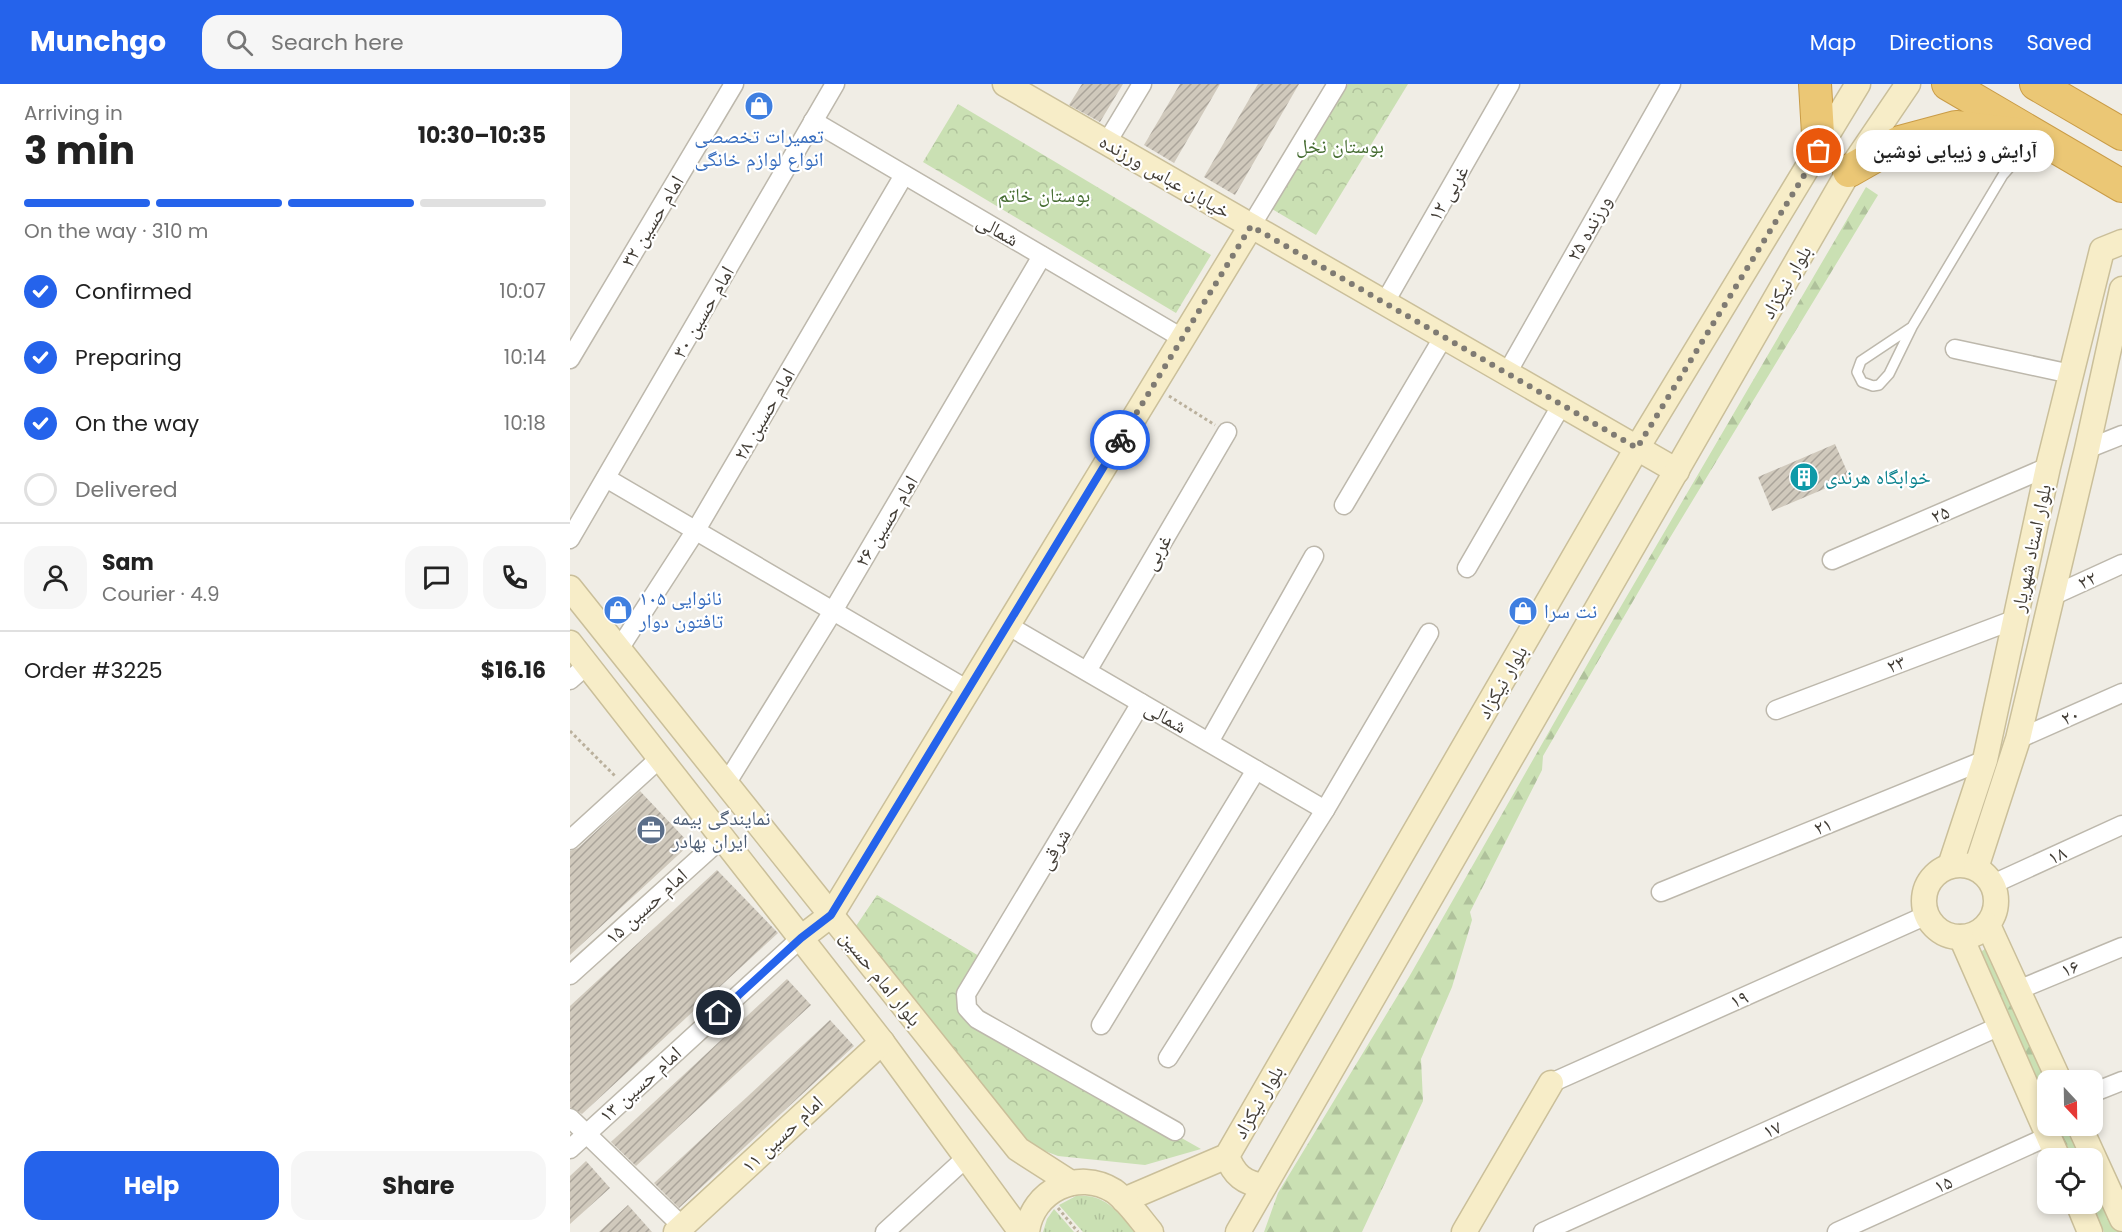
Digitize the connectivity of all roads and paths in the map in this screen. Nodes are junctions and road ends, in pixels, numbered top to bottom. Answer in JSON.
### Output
{"nodes":[{"id":1,"x":734,"y":84,"type":"edge"},
{"id":2,"x":835,"y":84,"type":"edge"},
{"id":3,"x":1005,"y":84,"type":"edge"},
{"id":4,"x":1142,"y":84,"type":"edge"},
{"id":5,"x":1337,"y":84,"type":"edge"},
{"id":6,"x":1510,"y":84,"type":"edge"},
{"id":7,"x":1671,"y":84,"type":"edge"},
{"id":8,"x":1815,"y":84,"type":"edge"},
{"id":9,"x":1858,"y":84,"type":"edge"},
{"id":10,"x":1908,"y":84,"type":"edge"},
{"id":11,"x":1948,"y":84,"type":"edge"},
{"id":12,"x":2036,"y":84,"type":"edge"},
{"id":13,"x":2073,"y":84,"type":"edge"},
{"id":14,"x":813,"y":121,"type":"junction"},
{"id":15,"x":2115,"y":130,"type":"edge"},
{"id":16,"x":2037,"y":137,"type":"junction"},
{"id":17,"x":1107,"y":142,"type":"junction"},
{"id":18,"x":1819,"y":151,"type":"junction"},
{"id":19,"x":1849,"y":171,"type":"junction"},
{"id":20,"x":904,"y":175,"type":"junction"},
{"id":21,"x":2122,"y":186,"type":"edge"},
{"id":22,"x":1251,"y":226,"type":"junction"},
{"id":23,"x":2122,"y":242,"type":"edge"},
{"id":24,"x":1042,"y":256,"type":"junction"},
{"id":25,"x":2122,"y":289,"type":"edge"},
{"id":26,"x":1385,"y":302,"type":"junction"},
{"id":27,"x":1912,"y":327,"type":"junction"},
{"id":28,"x":1444,"y":336,"type":"junction"},
{"id":29,"x":1182,"y":338,"type":"junction"},
{"id":30,"x":1955,"y":349,"type":"dead end"},
{"id":31,"x":570,"y":359,"type":"edge"},
{"id":32,"x":1507,"y":373,"type":"junction"},
{"id":33,"x":2071,"y":374,"type":"junction"},
{"id":34,"x":2102,"y":379,"type":"junction"},
{"id":35,"x":1153,"y":386,"type":"junction"},
{"id":36,"x":1562,"y":404,"type":"junction"},
{"id":37,"x":1227,"y":432,"type":"joint"},
{"id":38,"x":2122,"y":435,"type":"edge"},
{"id":39,"x":1637,"y":448,"type":"junction"},
{"id":40,"x":2087,"y":449,"type":"junction"},
{"id":41,"x":2048,"y":467,"type":"junction"},
{"id":42,"x":1677,"y":471,"type":"junction"},
{"id":43,"x":606,"y":478,"type":"junction"},
{"id":44,"x":1344,"y":505,"type":"dead end"},
{"id":45,"x":696,"y":530,"type":"junction"},
{"id":46,"x":570,"y":539,"type":"edge"},
{"id":47,"x":1314,"y":556,"type":"dead end"},
{"id":48,"x":1832,"y":560,"type":"dead end"},
{"id":49,"x":2122,"y":564,"type":"edge"},
{"id":50,"x":1467,"y":568,"type":"dead end"},
{"id":51,"x":570,"y":588,"type":"edge"},
{"id":52,"x":2052,"y":596,"type":"junction"},
{"id":53,"x":833,"y":611,"type":"junction"},
{"id":54,"x":2016,"y":619,"type":"junction"},
{"id":55,"x":1007,"y":625,"type":"junction"},
{"id":56,"x":1430,"y":633,"type":"dead end"},
{"id":57,"x":570,"y":643,"type":"edge"},
{"id":58,"x":619,"y":649,"type":"junction"},
{"id":59,"x":1088,"y":671,"type":"junction"},
{"id":60,"x":579,"y":672,"type":"edge"},
{"id":61,"x":968,"y":690,"type":"junction"},
{"id":62,"x":2122,"y":693,"type":"edge"},
{"id":63,"x":1142,"y":703,"type":"junction"},
{"id":64,"x":1776,"y":710,"type":"dead end"},
{"id":65,"x":570,"y":731,"type":"edge"},
{"id":66,"x":2018,"y":739,"type":"junction"},
{"id":67,"x":1209,"y":742,"type":"junction"},
{"id":68,"x":660,"y":758,"type":"junction"},
{"id":69,"x":1985,"y":760,"type":"junction"},
{"id":70,"x":1256,"y":770,"type":"junction"},
{"id":71,"x":726,"y":784,"type":"junction"},
{"id":72,"x":627,"y":788,"type":"junction"},
{"id":73,"x":1325,"y":810,"type":"junction"},
{"id":74,"x":2122,"y":825,"type":"edge"},
{"id":75,"x":723,"y":837,"type":"junction"},
{"id":76,"x":570,"y":840,"type":"edge"},
{"id":77,"x":1950,"y":866,"type":"junction"},
{"id":78,"x":1984,"y":876,"type":"junction"},
{"id":79,"x":1661,"y":892,"type":"dead end"},
{"id":80,"x":831,"y":915,"type":"junction"},
{"id":81,"x":1926,"y":915,"type":"junction"},
{"id":82,"x":1988,"y":925,"type":"junction"},
{"id":83,"x":801,"y":938,"type":"junction"},
{"id":84,"x":1961,"y":938,"type":"junction"},
{"id":85,"x":2122,"y":947,"type":"edge"},
{"id":86,"x":570,"y":975,"type":"edge"},
{"id":87,"x":2018,"y":990,"type":"junction"},
{"id":88,"x":1101,"y":1025,"type":"dead end"},
{"id":89,"x":2000,"y":1026,"type":"junction"},
{"id":90,"x":882,"y":1042,"type":"junction"},
{"id":91,"x":1168,"y":1058,"type":"dead end"},
{"id":92,"x":2054,"y":1070,"type":"edge"},
{"id":93,"x":2122,"y":1082,"type":"edge"},
{"id":94,"x":1551,"y":1083,"type":"joint"},
{"id":95,"x":2103,"y":1089,"type":"edge"},
{"id":96,"x":570,"y":1118,"type":"edge"},
{"id":97,"x":1175,"y":1131,"type":"dead end"},
{"id":98,"x":586,"y":1134,"type":"junction"},
{"id":99,"x":2084,"y":1136,"type":"edge"},
{"id":100,"x":2053,"y":1147,"type":"edge"},
{"id":101,"x":570,"y":1149,"type":"edge"},
{"id":102,"x":1227,"y":1156,"type":"junction"},
{"id":103,"x":967,"y":1157,"type":"junction"},
{"id":104,"x":1071,"y":1183,"type":"junction"},
{"id":105,"x":1264,"y":1186,"type":"junction"},
{"id":106,"x":1046,"y":1195,"type":"junction"},
{"id":107,"x":1124,"y":1200,"type":"junction"},
{"id":108,"x":2083,"y":1214,"type":"edge"},
{"id":109,"x":2121,"y":1216,"type":"edge"},
{"id":110,"x":679,"y":1229,"type":"edge"},
{"id":111,"x":885,"y":1232,"type":"edge"},
{"id":112,"x":1021,"y":1232,"type":"edge"},
{"id":113,"x":1027,"y":1232,"type":"edge"},
{"id":114,"x":1078,"y":1232,"type":"edge"},
{"id":115,"x":1151,"y":1232,"type":"edge"},
{"id":116,"x":1238,"y":1232,"type":"edge"},
{"id":117,"x":1464,"y":1232,"type":"edge"},
{"id":118,"x":1544,"y":1232,"type":"edge"},
{"id":119,"x":1837,"y":1232,"type":"edge"},
{"id":120,"x":2090,"y":1232,"type":"edge"}],
"edges":[{"from":1,"to":31,"type":"street","name":"امام حسین ۳۲"},
{"from":2,"to":14,"type":"street","name":"امام حسین ۳۰"},
{"from":3,"to":17,"type":"main road","name":"خیابان عباس ورزنده"},
{"from":4,"to":17,"type":"street"},
{"from":5,"to":22,"type":"street"},
{"from":6,"to":26,"type":"street","name":"غربی ۱۲"},
{"from":7,"to":32,"type":"street","name":"ورزنده ۲۵"},
{"from":8,"to":18,"type":"highway"},
{"from":9,"to":18,"type":"main road","name":"بلوار نیکزاد"},
{"from":10,"to":19,"type":"main road","name":"بلوار نیکزاد"},
{"from":11,"to":16,"type":"highway"},
{"from":12,"to":15,"type":"highway"},
{"from":13,"to":15,"type":"highway"},
{"from":14,"to":20,"type":"street","name":"شمالی"},
{"from":14,"to":43,"type":"street","name":"امام حسین ۳۰"},
{"from":16,"to":19,"type":"highway"},
{"from":16,"to":21,"type":"highway"},
{"from":16,"to":27,"type":"lane"},
{"from":17,"to":22,"type":"main road","name":"خیابان عباس ورزنده"},
{"from":18,"to":39,"type":"main road","name":"بلوار نیکزاد"},
{"from":19,"to":42,"type":"main road","name":"بلوار نیکزاد"},
{"from":20,"to":24,"type":"street","name":"شمالی"},
{"from":20,"to":45,"type":"street","name":"امام حسین ۲۸"},
{"from":22,"to":26,"type":"main road","name":"خیابان عباس ورزنده"},
{"from":22,"to":29,"type":"main road"},
{"from":23,"to":33,"type":"main road","name":"بلوار استاد شهریار"},
{"from":24,"to":29,"type":"street","name":"شمالی"},
{"from":24,"to":53,"type":"street","name":"امام حسین ۲۶"},
{"from":25,"to":34,"type":"main road","name":"بلوار استاد شهریار"},
{"from":26,"to":28,"type":"main road","name":"خیابان عباس ورزنده"},
{"from":27,"to":27,"type":"lane"},
{"from":28,"to":32,"type":"main road","name":"خیابان عباس ورزنده"},
{"from":28,"to":44,"type":"street"},
{"from":29,"to":35,"type":"main road"},
{"from":30,"to":33,"type":"street"},
{"from":32,"to":36,"type":"main road","name":"خیابان عباس ورزنده"},
{"from":33,"to":34,"type":"main road"},
{"from":33,"to":41,"type":"main road","name":"بلوار استاد شهریار"},
{"from":34,"to":40,"type":"main road","name":"بلوار استاد شهریار"},
{"from":35,"to":37,"type":"path"},
{"from":35,"to":55,"type":"main road"},
{"from":36,"to":39,"type":"main road","name":"خیابان عباس ورزنده"},
{"from":36,"to":50,"type":"street"},
{"from":37,"to":59,"type":"street","name":"غربی"},
{"from":38,"to":40,"type":"street"},
{"from":39,"to":42,"type":"main road","name":"خیابان عباس ورزنده"},
{"from":39,"to":102,"type":"main road","name":"بلوار نیکزاد"},
{"from":40,"to":52,"type":"main road","name":"بلوار استاد شهریار"},
{"from":41,"to":48,"type":"street","name":"۲۵"},
{"from":41,"to":54,"type":"main road","name":"بلوار استاد شهریار"},
{"from":42,"to":105,"type":"main road","name":"بلوار نیکزاد"},
{"from":43,"to":45,"type":"street"},
{"from":43,"to":46,"type":"street","name":"امام حسین ۳۰"},
{"from":45,"to":53,"type":"street"},
{"from":45,"to":58,"type":"street","name":"امام حسین ۲۸"},
{"from":47,"to":67,"type":"street"},
{"from":49,"to":52,"type":"street","name":"۲۲"},
{"from":51,"to":58,"type":"main road","name":"بلوار امام حسین"},
{"from":52,"to":66,"type":"main road","name":"بلوار استاد شهریار"},
{"from":53,"to":61,"type":"street"},
{"from":53,"to":71,"type":"street","name":"امام حسین ۲۶"},
{"from":54,"to":64,"type":"street","name":"۲۳"},
{"from":54,"to":69,"type":"main road","name":"بلوار استاد شهریار"},
{"from":55,"to":59,"type":"street","name":"شمالی"},
{"from":55,"to":61,"type":"main road"},
{"from":56,"to":73,"type":"street"},
{"from":57,"to":60,"type":"main road","name":"بلوار امام حسین"},
{"from":58,"to":71,"type":"main road","name":"بلوار امام حسین"},
{"from":59,"to":63,"type":"street","name":"شمالی"},
{"from":60,"to":68,"type":"main road","name":"بلوار امام حسین"},
{"from":61,"to":80,"type":"main road"},
{"from":62,"to":66,"type":"street","name":"۲۰"},
{"from":63,"to":67,"type":"street","name":"شمالی"},
{"from":63,"to":97,"type":"street","name":"شرقی"},
{"from":65,"to":72,"type":"path"},
{"from":66,"to":78,"type":"main road","name":"بلوار استاد شهریار"},
{"from":67,"to":70,"type":"street","name":"شمالی"},
{"from":68,"to":72,"type":"street"},
{"from":68,"to":75,"type":"main road","name":"بلوار امام حسین"},
{"from":69,"to":77,"type":"main road","name":"بلوار استاد شهریار"},
{"from":69,"to":79,"type":"street","name":"۲۱"},
{"from":70,"to":73,"type":"street","name":"شمالی"},
{"from":70,"to":88,"type":"street"},
{"from":71,"to":80,"type":"main road","name":"بلوار امام حسین"},
{"from":72,"to":76,"type":"street"},
{"from":73,"to":91,"type":"street"},
{"from":74,"to":78,"type":"street","name":"۱۸"},
{"from":75,"to":83,"type":"main road","name":"بلوار امام حسین"},
{"from":75,"to":86,"type":"street","name":"امام حسین ۱۵"},
{"from":77,"to":78,"type":"main road"},
{"from":77,"to":81,"type":"main road"},
{"from":78,"to":82,"type":"main road"},
{"from":80,"to":83,"type":"main road"},
{"from":80,"to":104,"type":"main road","name":"بلوار امام حسین"},
{"from":81,"to":84,"type":"main road"},
{"from":81,"to":94,"type":"street","name":"۱۹"},
{"from":82,"to":84,"type":"main road"},
{"from":82,"to":87,"type":"main road"},
{"from":83,"to":90,"type":"main road","name":"بلوار امام حسین"},
{"from":83,"to":98,"type":"street","name":"امام حسین ۱۳"},
{"from":84,"to":89,"type":"main road"},
{"from":85,"to":87,"type":"street","name":"۱۶"},
{"from":87,"to":92,"type":"main road"},
{"from":89,"to":100,"type":"main road"},
{"from":89,"to":118,"type":"street","name":"۱۷"},
{"from":90,"to":103,"type":"main road","name":"بلوار امام حسین"},
{"from":90,"to":110,"type":"main road","name":"امام حسین ۱۱"},
{"from":93,"to":95,"type":"street"},
{"from":94,"to":117,"type":"main road"},
{"from":96,"to":98,"type":"street"},
{"from":98,"to":101,"type":"street","name":"امام حسین ۱۳"},
{"from":98,"to":110,"type":"street"},
{"from":99,"to":109,"type":"main road"},
{"from":100,"to":119,"type":"street","name":"۱۵"},
{"from":102,"to":105,"type":"main road"},
{"from":102,"to":107,"type":"main road","name":"بلوار نیکزاد"},
{"from":103,"to":111,"type":"street"},
{"from":103,"to":112,"type":"main road","name":"بلوار امام حسین"},
{"from":104,"to":106,"type":"main road"},
{"from":104,"to":107,"type":"main road"},
{"from":105,"to":116,"type":"main road","name":"بلوار نیکزاد"},
{"from":106,"to":113,"type":"main road"},
{"from":106,"to":114,"type":"path"},
{"from":107,"to":115,"type":"main road"},
{"from":108,"to":120,"type":"main road"}]}
